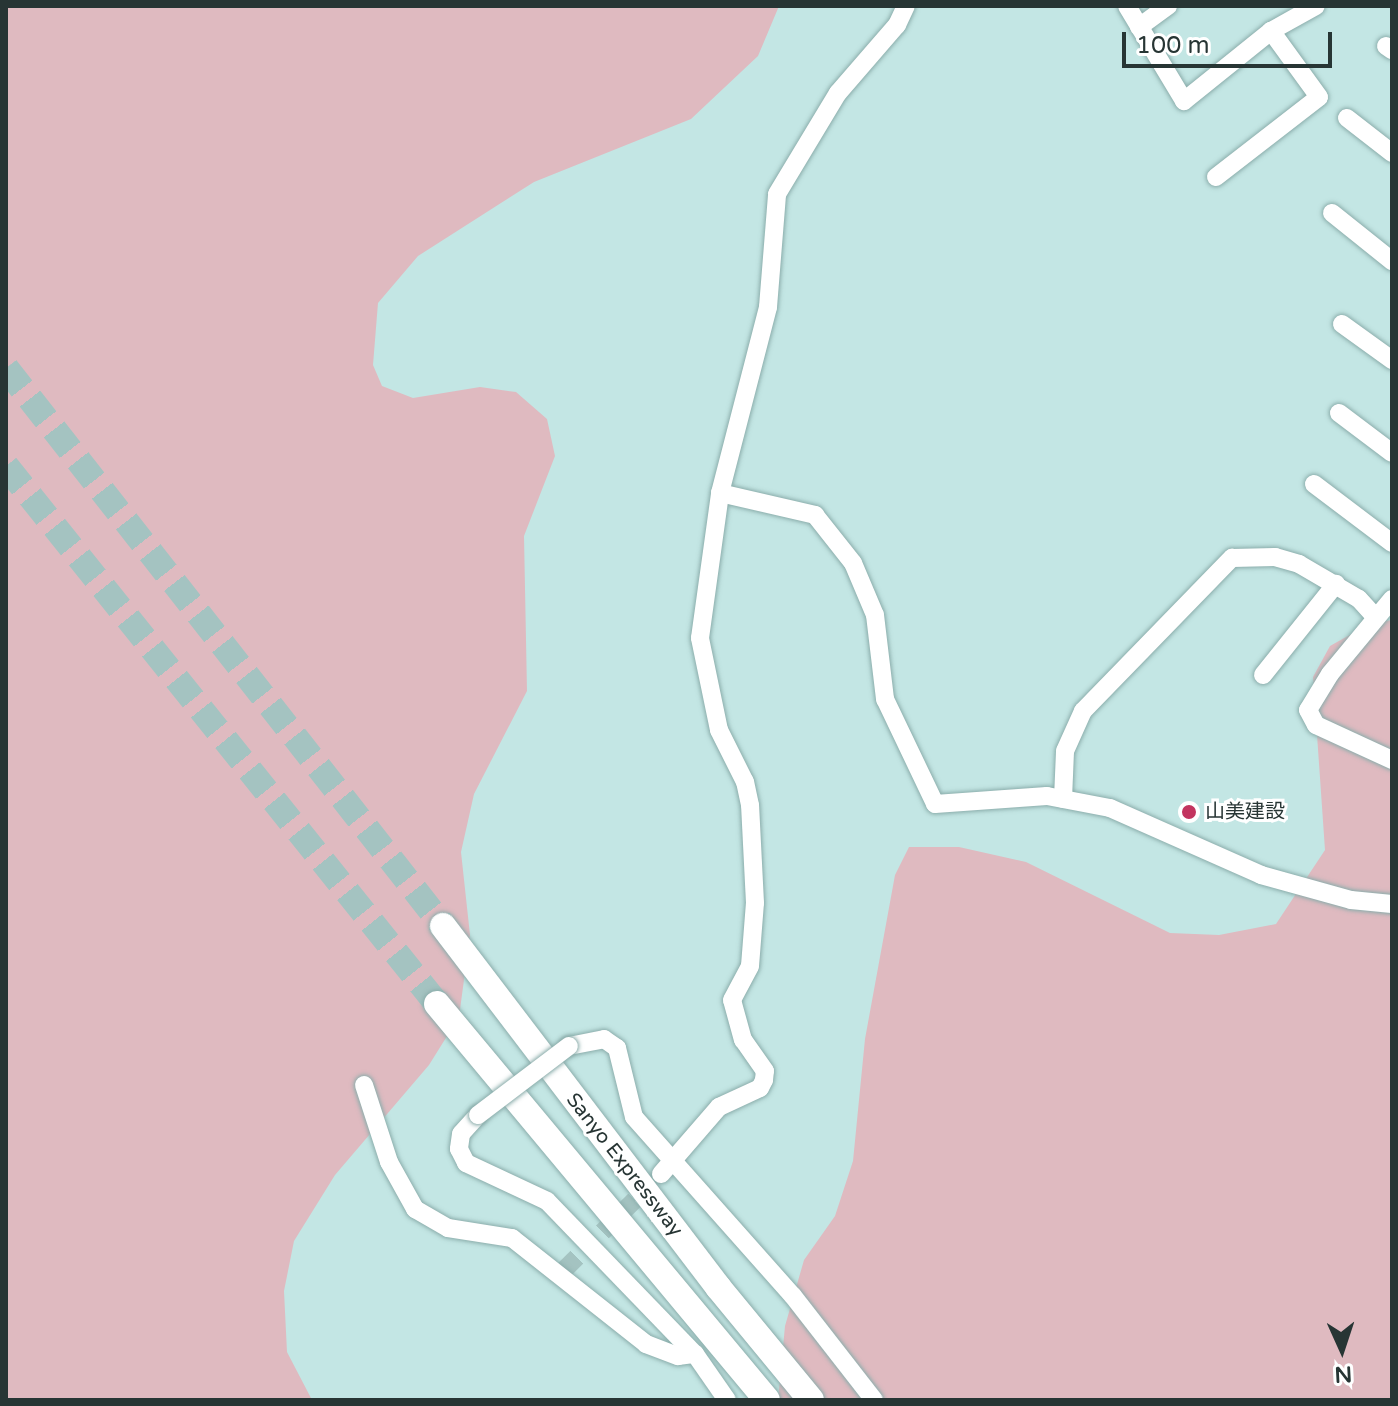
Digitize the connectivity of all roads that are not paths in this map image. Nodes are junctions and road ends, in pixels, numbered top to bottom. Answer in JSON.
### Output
{"nodes":[{"id":1,"x":906,"y":6,"type":"edge"},
{"id":2,"x":1127,"y":6,"type":"edge"},
{"id":3,"x":1168,"y":6,"type":"edge"},
{"id":4,"x":1316,"y":6,"type":"edge"},
{"id":5,"x":1139,"y":27,"type":"junction"},
{"id":6,"x":1271,"y":31,"type":"junction"},
{"id":7,"x":1347,"y":118,"type":"dead end"},
{"id":8,"x":1392,"y":153,"type":"edge"},
{"id":9,"x":1216,"y":177,"type":"dead end"},
{"id":10,"x":1332,"y":213,"type":"dead end"},
{"id":11,"x":1392,"y":261,"type":"edge"},
{"id":12,"x":1342,"y":324,"type":"dead end"},
{"id":13,"x":1392,"y":360,"type":"edge"},
{"id":14,"x":1339,"y":413,"type":"dead end"},
{"id":15,"x":1391,"y":449,"type":"edge"},
{"id":16,"x":1314,"y":484,"type":"dead end"},
{"id":17,"x":720,"y":493,"type":"junction"},
{"id":18,"x":1392,"y":543,"type":"edge"},
{"id":19,"x":1336,"y":584,"type":"junction"},
{"id":20,"x":1392,"y":599,"type":"edge"},
{"id":21,"x":1375,"y":617,"type":"junction"},
{"id":22,"x":1263,"y":675,"type":"dead end"},
{"id":23,"x":1392,"y":760,"type":"edge"},
{"id":24,"x":1063,"y":799,"type":"junction"},
{"id":25,"x":1392,"y":904,"type":"edge"},
{"id":26,"x":443,"y":926,"type":"tunnel mouth"},
{"id":27,"x":437,"y":1004,"type":"tunnel mouth"},
{"id":28,"x":364,"y":1085,"type":"dead end"},
{"id":29,"x":666,"y":1166,"type":"junction"},
{"id":30,"x":695,"y":1354,"type":"junction"},
{"id":31,"x":727,"y":1400,"type":"edge"},
{"id":32,"x":767,"y":1400,"type":"edge"},
{"id":33,"x":811,"y":1400,"type":"edge"},
{"id":34,"x":874,"y":1400,"type":"edge"}],
"edges":[{"from":1,"to":17,"type":"street"},
{"from":2,"to":5,"type":"street"},
{"from":3,"to":5,"type":"street"},
{"from":4,"to":6,"type":"street"},
{"from":5,"to":6,"type":"street"},
{"from":6,"to":9,"type":"street"},
{"from":7,"to":8,"type":"street"},
{"from":10,"to":11,"type":"street"},
{"from":12,"to":13,"type":"street"},
{"from":14,"to":15,"type":"street"},
{"from":16,"to":18,"type":"street"},
{"from":17,"to":24,"type":"street"},
{"from":17,"to":29,"type":"street"},
{"from":19,"to":21,"type":"street"},
{"from":19,"to":22,"type":"street"},
{"from":19,"to":24,"type":"street"},
{"from":20,"to":21,"type":"street"},
{"from":21,"to":23,"type":"street"},
{"from":24,"to":25,"type":"street"},
{"from":26,"to":33,"type":"highway","name":"Sanyo Expressway"},
{"from":27,"to":32,"type":"highway","name":"Sanyo Expressway"},
{"from":28,"to":30,"type":"street"},
{"from":29,"to":30,"type":"street","bridge":true},
{"from":29,"to":34,"type":"street"},
{"from":30,"to":31,"type":"street"}]}
